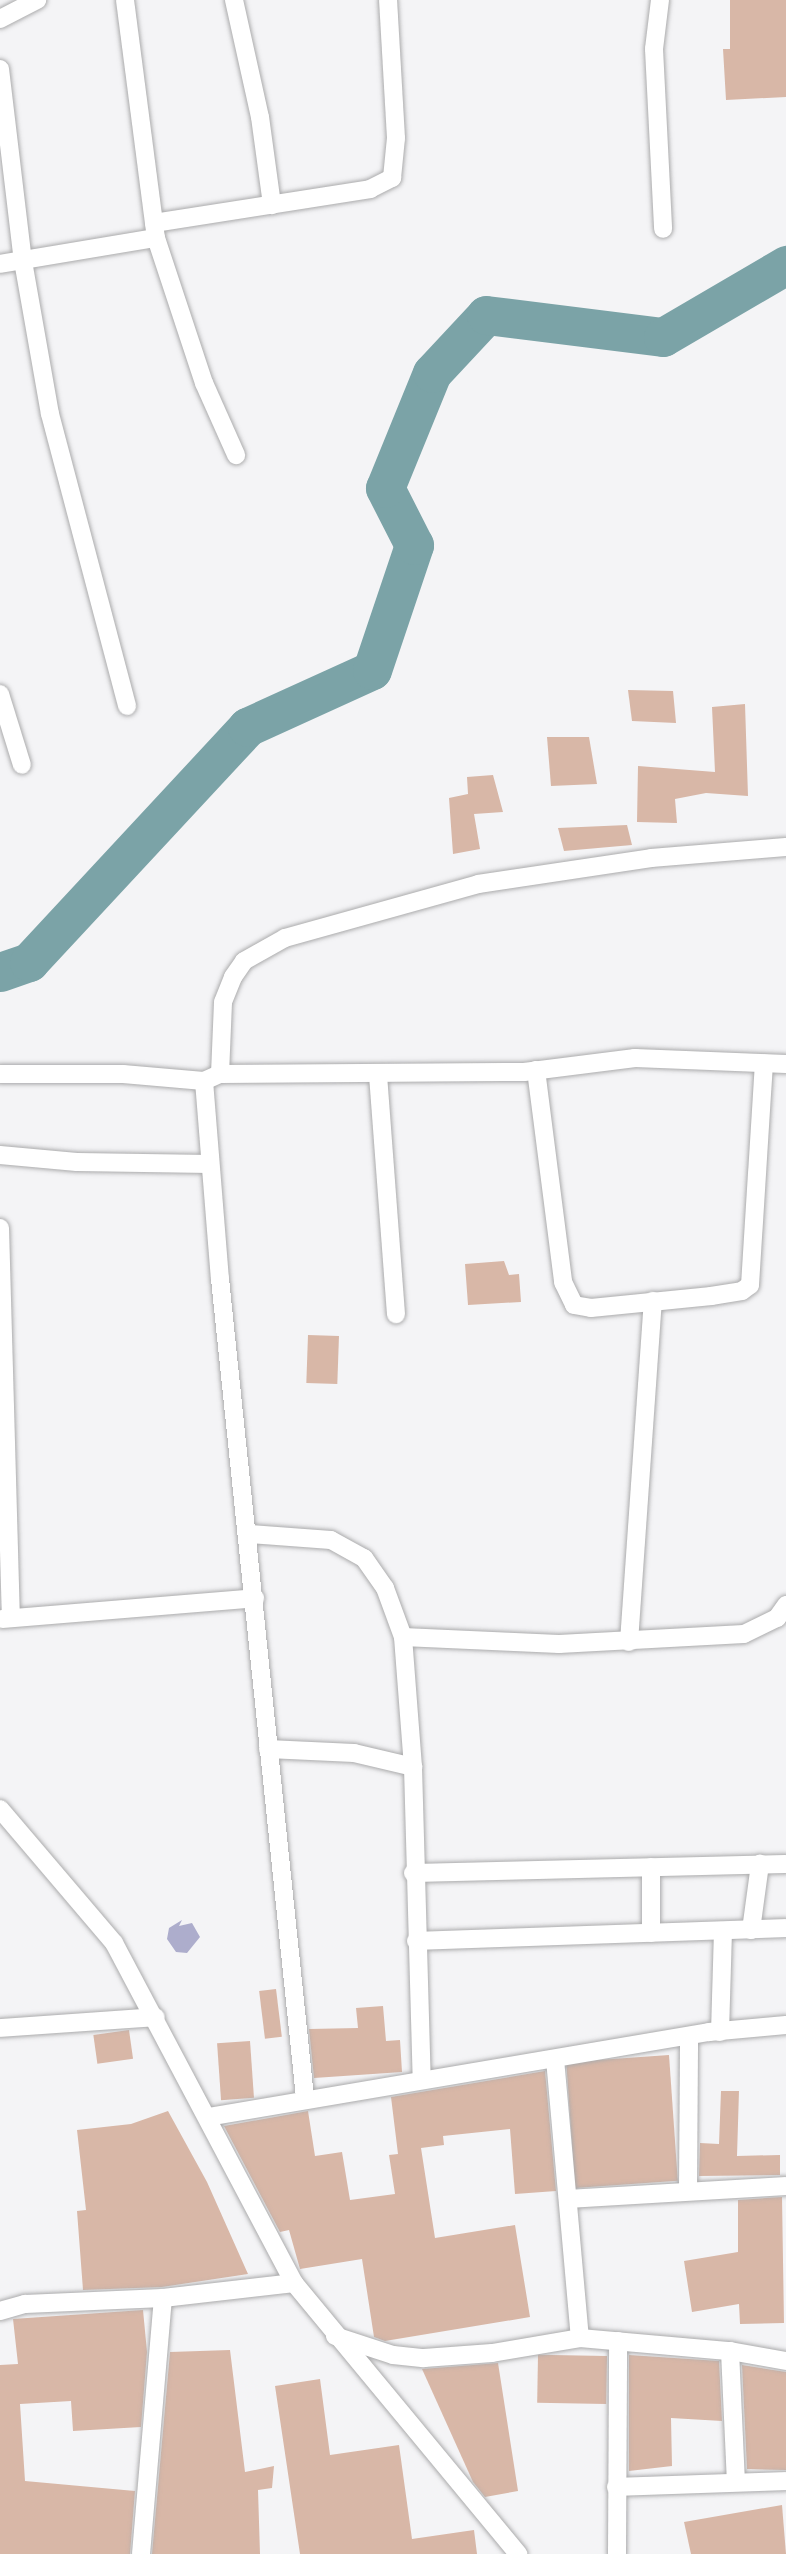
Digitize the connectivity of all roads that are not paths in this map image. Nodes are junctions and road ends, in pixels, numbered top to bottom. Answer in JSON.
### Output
{"nodes":[{"id":1,"x":38,"y":0,"type":"edge"},
{"id":2,"x":125,"y":0,"type":"edge"},
{"id":3,"x":234,"y":0,"type":"edge"},
{"id":4,"x":388,"y":0,"type":"edge"},
{"id":5,"x":660,"y":0,"type":"edge"},
{"id":6,"x":0,"y":19,"type":"edge"},
{"id":7,"x":0,"y":69,"type":"edge"},
{"id":8,"x":272,"y":205,"type":"junction"},
{"id":9,"x":663,"y":229,"type":"dead end"},
{"id":10,"x":155,"y":230,"type":"junction"},
{"id":11,"x":23,"y":261,"type":"junction"},
{"id":12,"x":0,"y":264,"type":"edge"},
{"id":13,"x":236,"y":454,"type":"dead end"},
{"id":14,"x":0,"y":694,"type":"edge"},
{"id":15,"x":127,"y":706,"type":"dead end"},
{"id":16,"x":22,"y":765,"type":"dead end"},
{"id":17,"x":786,"y":847,"type":"edge"},
{"id":18,"x":764,"y":1063,"type":"junction"},
{"id":19,"x":786,"y":1064,"type":"edge"},
{"id":20,"x":536,"y":1070,"type":"junction"},
{"id":21,"x":0,"y":1074,"type":"edge"},
{"id":22,"x":378,"y":1075,"type":"junction"},
{"id":23,"x":212,"y":1077,"type":"junction"},
{"id":24,"x":0,"y":1155,"type":"edge"},
{"id":25,"x":210,"y":1164,"type":"junction"},
{"id":26,"x":0,"y":1228,"type":"edge"},
{"id":27,"x":653,"y":1301,"type":"junction"},
{"id":28,"x":396,"y":1314,"type":"dead end"},
{"id":29,"x":3,"y":1451,"type":"edge"},
{"id":30,"x":250,"y":1534,"type":"junction"},
{"id":31,"x":255,"y":1598,"type":"junction"},
{"id":32,"x":783,"y":1614,"type":"edge"},
{"id":33,"x":6,"y":1619,"type":"edge"},
{"id":34,"x":403,"y":1637,"type":"junction"},
{"id":35,"x":628,"y":1642,"type":"junction"},
{"id":36,"x":268,"y":1749,"type":"junction"},
{"id":37,"x":413,"y":1767,"type":"junction"},
{"id":38,"x":0,"y":1809,"type":"edge"},
{"id":39,"x":786,"y":1863,"type":"edge"},
{"id":40,"x":760,"y":1864,"type":"junction"},
{"id":41,"x":651,"y":1867,"type":"junction"},
{"id":42,"x":413,"y":1873,"type":"junction"},
{"id":43,"x":786,"y":1928,"type":"edge"},
{"id":44,"x":751,"y":1930,"type":"junction"},
{"id":45,"x":723,"y":1931,"type":"junction"},
{"id":46,"x":651,"y":1933,"type":"junction"},
{"id":47,"x":416,"y":1941,"type":"junction"},
{"id":48,"x":156,"y":2017,"type":"junction"},
{"id":49,"x":786,"y":2025,"type":"edge"},
{"id":50,"x":0,"y":2028,"type":"edge"},
{"id":51,"x":720,"y":2032,"type":"junction"},
{"id":52,"x":689,"y":2036,"type":"junction"},
{"id":53,"x":555,"y":2059,"type":"junction"},
{"id":54,"x":422,"y":2080,"type":"junction"},
{"id":55,"x":305,"y":2098,"type":"junction"},
{"id":56,"x":208,"y":2117,"type":"junction"},
{"id":57,"x":786,"y":2186,"type":"edge"},
{"id":58,"x":688,"y":2190,"type":"junction"},
{"id":59,"x":568,"y":2199,"type":"junction"},
{"id":60,"x":294,"y":2283,"type":"junction"},
{"id":61,"x":163,"y":2298,"type":"junction"},
{"id":62,"x":0,"y":2311,"type":"edge"},
{"id":63,"x":335,"y":2336,"type":"junction"},
{"id":64,"x":580,"y":2338,"type":"junction"},
{"id":65,"x":618,"y":2341,"type":"junction"},
{"id":66,"x":730,"y":2351,"type":"junction"},
{"id":67,"x":786,"y":2361,"type":"edge"},
{"id":68,"x":736,"y":2481,"type":"junction"},
{"id":69,"x":786,"y":2481,"type":"edge"},
{"id":70,"x":616,"y":2487,"type":"junction"},
{"id":71,"x":141,"y":2554,"type":"edge"},
{"id":72,"x":518,"y":2554,"type":"edge"},
{"id":73,"x":617,"y":2554,"type":"edge"}],
"edges":[{"from":1,"to":6,"type":"street"},
{"from":2,"to":10,"type":"street"},
{"from":3,"to":8,"type":"street"},
{"from":4,"to":8,"type":"street"},
{"from":5,"to":9,"type":"street"},
{"from":7,"to":11,"type":"street"},
{"from":8,"to":10,"type":"street"},
{"from":10,"to":11,"type":"street"},
{"from":10,"to":13,"type":"street"},
{"from":11,"to":12,"type":"street"},
{"from":11,"to":15,"type":"street"},
{"from":14,"to":16,"type":"street"},
{"from":17,"to":23,"type":"street"},
{"from":18,"to":19,"type":"street"},
{"from":18,"to":20,"type":"street"},
{"from":18,"to":27,"type":"street"},
{"from":20,"to":22,"type":"street"},
{"from":20,"to":27,"type":"street"},
{"from":21,"to":23,"type":"street"},
{"from":22,"to":23,"type":"street"},
{"from":22,"to":28,"type":"street"},
{"from":23,"to":25,"type":"street"},
{"from":24,"to":25,"type":"street"},
{"from":25,"to":30,"type":"street"},
{"from":26,"to":29,"type":"street"},
{"from":27,"to":35,"type":"street"},
{"from":29,"to":33,"type":"street"},
{"from":30,"to":31,"type":"street"},
{"from":30,"to":34,"type":"street"},
{"from":31,"to":33,"type":"street"},
{"from":31,"to":36,"type":"street"},
{"from":32,"to":35,"type":"street"},
{"from":34,"to":35,"type":"street"},
{"from":34,"to":37,"type":"street"},
{"from":36,"to":37,"type":"street"},
{"from":36,"to":55,"type":"street"},
{"from":37,"to":42,"type":"street"},
{"from":38,"to":48,"type":"street"},
{"from":39,"to":40,"type":"street"},
{"from":40,"to":41,"type":"street"},
{"from":40,"to":44,"type":"street"},
{"from":41,"to":42,"type":"street"},
{"from":41,"to":46,"type":"street"},
{"from":42,"to":47,"type":"street"},
{"from":43,"to":44,"type":"street"},
{"from":44,"to":45,"type":"street"},
{"from":45,"to":46,"type":"street"},
{"from":45,"to":51,"type":"street"},
{"from":46,"to":47,"type":"street"},
{"from":47,"to":54,"type":"street"},
{"from":48,"to":50,"type":"street"},
{"from":48,"to":56,"type":"street"},
{"from":49,"to":51,"type":"street"},
{"from":51,"to":52,"type":"street"},
{"from":52,"to":53,"type":"street"},
{"from":52,"to":58,"type":"street"},
{"from":53,"to":54,"type":"street"},
{"from":53,"to":59,"type":"street"},
{"from":54,"to":55,"type":"street"},
{"from":55,"to":56,"type":"street"},
{"from":56,"to":60,"type":"street"},
{"from":57,"to":58,"type":"street"},
{"from":58,"to":59,"type":"street"},
{"from":59,"to":64,"type":"street"},
{"from":60,"to":61,"type":"street"},
{"from":60,"to":63,"type":"street"},
{"from":61,"to":62,"type":"street"},
{"from":61,"to":71,"type":"street"},
{"from":63,"to":64,"type":"street"},
{"from":63,"to":72,"type":"street"},
{"from":64,"to":65,"type":"street"},
{"from":65,"to":66,"type":"street"},
{"from":65,"to":70,"type":"street"},
{"from":66,"to":67,"type":"street"},
{"from":66,"to":68,"type":"street"},
{"from":68,"to":69,"type":"street"},
{"from":68,"to":70,"type":"street"},
{"from":70,"to":73,"type":"street"}]}
